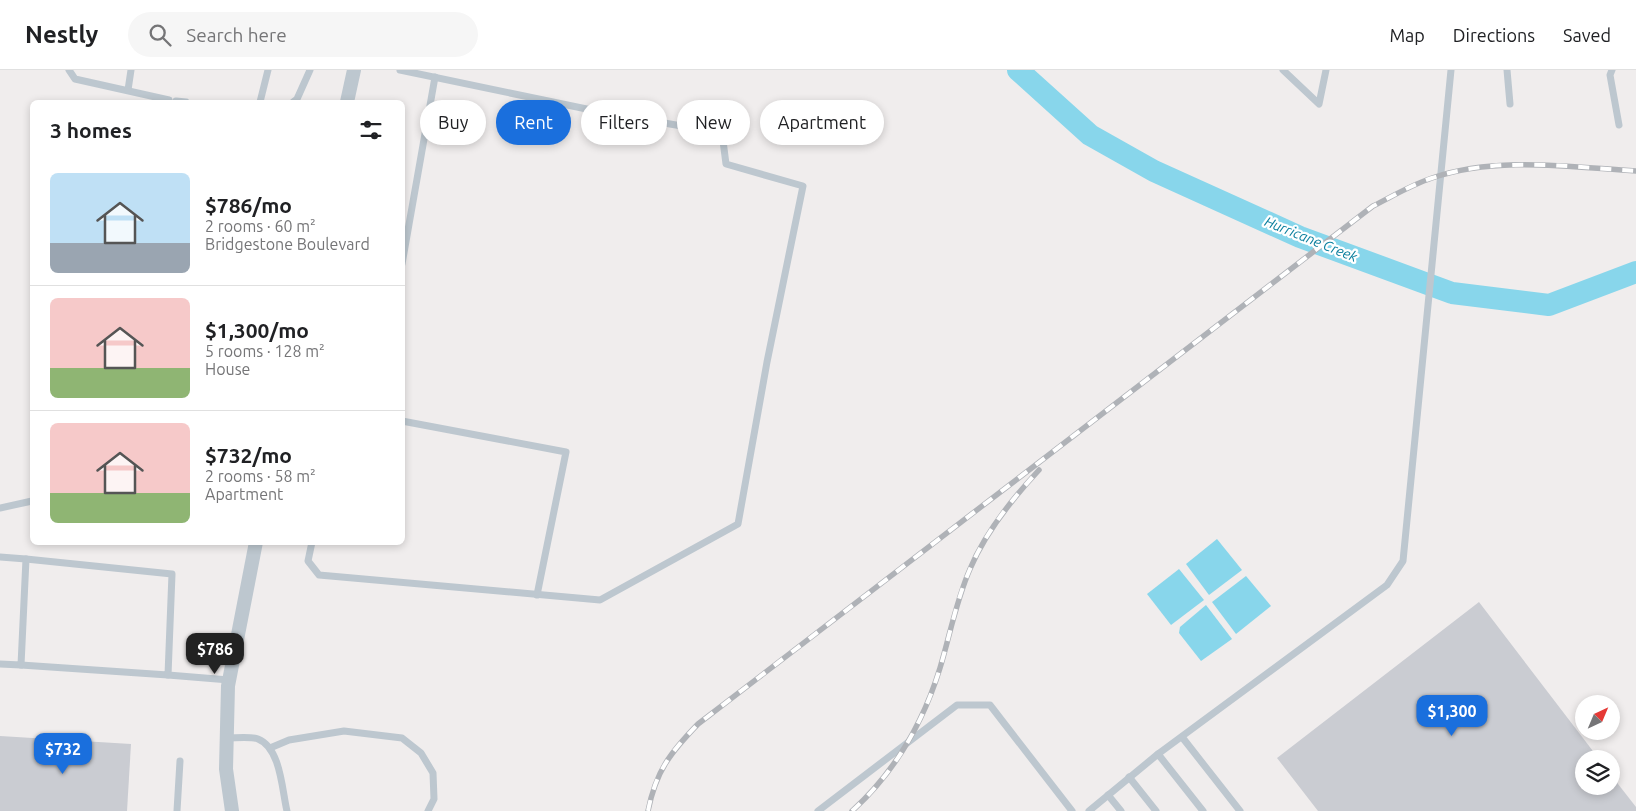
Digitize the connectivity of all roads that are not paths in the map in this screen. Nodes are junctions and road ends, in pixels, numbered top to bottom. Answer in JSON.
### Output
{"nodes":[{"id":1,"x":69,"y":70,"type":"edge"},
{"id":2,"x":131,"y":70,"type":"edge"},
{"id":3,"x":268,"y":70,"type":"edge"},
{"id":4,"x":310,"y":70,"type":"edge"},
{"id":5,"x":354,"y":70,"type":"edge"},
{"id":6,"x":400,"y":70,"type":"edge"},
{"id":7,"x":1283,"y":70,"type":"edge"},
{"id":8,"x":1326,"y":70,"type":"edge"},
{"id":9,"x":1451,"y":70,"type":"edge"},
{"id":10,"x":1507,"y":70,"type":"edge"},
{"id":11,"x":1612,"y":70,"type":"edge"},
{"id":12,"x":435,"y":78,"type":"junction"},
{"id":13,"x":128,"y":90,"type":"junction"},
{"id":14,"x":172,"y":100,"type":"edge"},
{"id":15,"x":260,"y":100,"type":"edge"},
{"id":16,"x":296,"y":100,"type":"edge"},
{"id":17,"x":347,"y":100,"type":"edge"},
{"id":18,"x":1510,"y":104,"type":"dead end"},
{"id":19,"x":1619,"y":124,"type":"dead end"},
{"id":20,"x":405,"y":247,"type":"edge"},
{"id":21,"x":405,"y":422,"type":"edge"},
{"id":22,"x":30,"y":501,"type":"edge"},
{"id":23,"x":0,"y":508,"type":"edge"},
{"id":24,"x":255,"y":545,"type":"edge"},
{"id":25,"x":311,"y":545,"type":"edge"},
{"id":26,"x":0,"y":557,"type":"edge"},
{"id":27,"x":26,"y":559,"type":"junction"},
{"id":28,"x":537,"y":595,"type":"junction"},
{"id":29,"x":0,"y":664,"type":"edge"},
{"id":30,"x":20,"y":665,"type":"junction"},
{"id":31,"x":168,"y":675,"type":"junction"},
{"id":32,"x":229,"y":680,"type":"junction"},
{"id":33,"x":1182,"y":737,"type":"junction"},
{"id":34,"x":226,"y":738,"type":"junction"},
{"id":35,"x":270,"y":748,"type":"junction"},
{"id":36,"x":1158,"y":754,"type":"junction"},
{"id":37,"x":180,"y":761,"type":"dead end"},
{"id":38,"x":1129,"y":777,"type":"junction"},
{"id":39,"x":1108,"y":795,"type":"junction"},
{"id":40,"x":177,"y":811,"type":"edge"},
{"id":41,"x":232,"y":811,"type":"edge"},
{"id":42,"x":287,"y":811,"type":"edge"},
{"id":43,"x":428,"y":811,"type":"edge"},
{"id":44,"x":818,"y":811,"type":"edge"},
{"id":45,"x":1072,"y":811,"type":"edge"},
{"id":46,"x":1089,"y":811,"type":"edge"},
{"id":47,"x":1121,"y":811,"type":"edge"},
{"id":48,"x":1156,"y":811,"type":"edge"},
{"id":49,"x":1203,"y":811,"type":"edge"},
{"id":50,"x":1240,"y":811,"type":"edge"}],
"edges":[{"from":1,"to":13,"type":"lane"},
{"from":2,"to":13,"type":"lane"},
{"from":3,"to":15,"type":"lane"},
{"from":4,"to":16,"type":"lane"},
{"from":5,"to":17,"type":"street"},
{"from":6,"to":12,"type":"lane"},
{"from":7,"to":8,"type":"lane"},
{"from":9,"to":33,"type":"lane"},
{"from":10,"to":18,"type":"lane"},
{"from":11,"to":19,"type":"lane"},
{"from":12,"to":20,"type":"lane"},
{"from":12,"to":28,"type":"lane"},
{"from":13,"to":14,"type":"lane"},
{"from":21,"to":28,"type":"lane"},
{"from":22,"to":23,"type":"lane"},
{"from":24,"to":32,"type":"street"},
{"from":25,"to":28,"type":"lane"},
{"from":26,"to":27,"type":"lane"},
{"from":27,"to":30,"type":"lane"},
{"from":27,"to":31,"type":"lane"},
{"from":29,"to":30,"type":"lane"},
{"from":30,"to":31,"type":"lane"},
{"from":31,"to":32,"type":"lane"},
{"from":32,"to":34,"type":"street"},
{"from":33,"to":36,"type":"lane"},
{"from":33,"to":50,"type":"lane"},
{"from":34,"to":35,"type":"lane"},
{"from":34,"to":41,"type":"street"},
{"from":35,"to":42,"type":"lane"},
{"from":35,"to":43,"type":"lane"},
{"from":36,"to":38,"type":"lane"},
{"from":36,"to":49,"type":"lane"},
{"from":37,"to":40,"type":"lane"},
{"from":38,"to":39,"type":"lane"},
{"from":38,"to":48,"type":"lane"},
{"from":39,"to":46,"type":"lane"},
{"from":39,"to":47,"type":"lane"},
{"from":44,"to":45,"type":"lane"}]}
